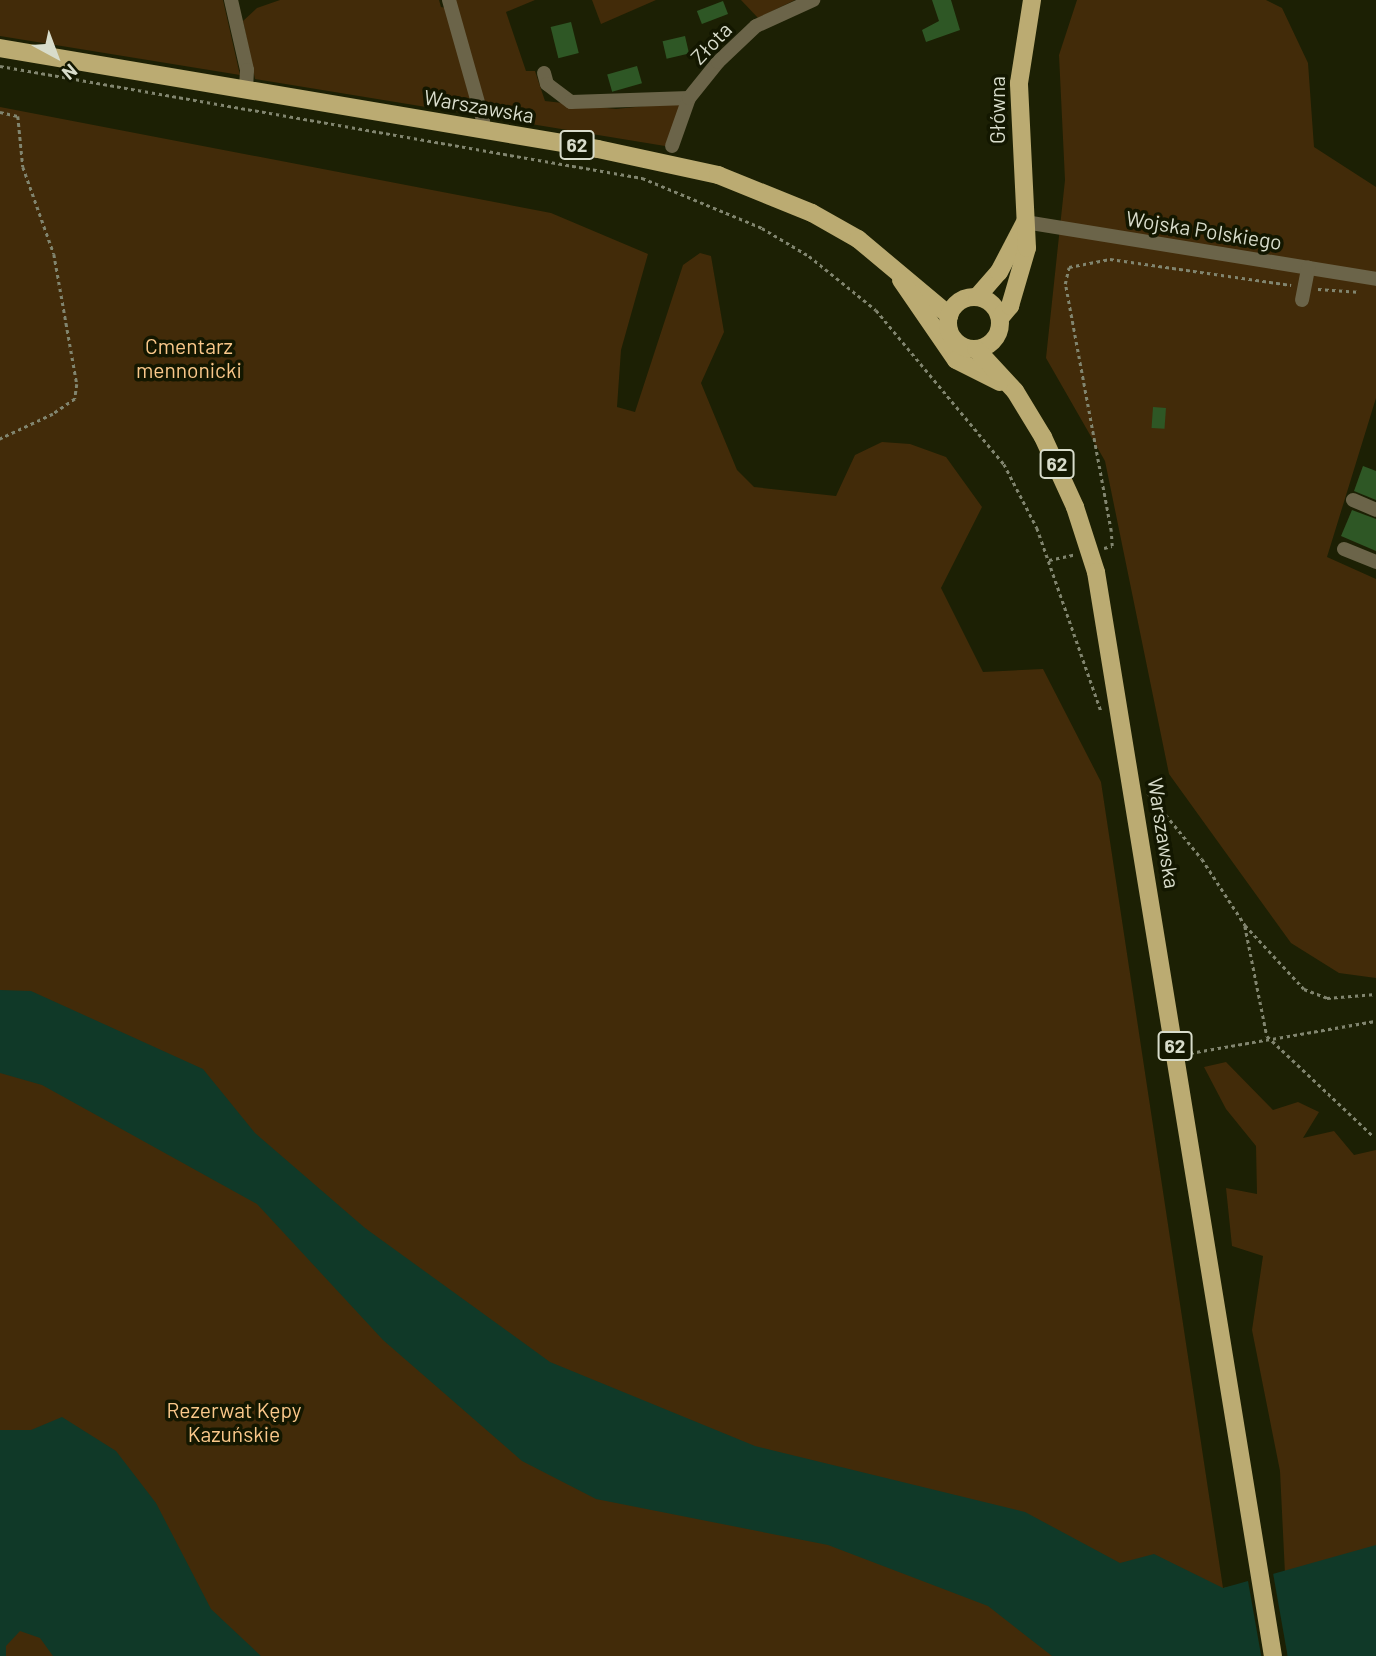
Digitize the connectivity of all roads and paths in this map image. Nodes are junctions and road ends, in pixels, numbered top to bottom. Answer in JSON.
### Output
{"nodes":[{"id":1,"x":231,"y":0,"type":"edge"},
{"id":2,"x":449,"y":0,"type":"edge"},
{"id":3,"x":814,"y":0,"type":"edge"},
{"id":4,"x":1032,"y":0,"type":"edge"},
{"id":5,"x":0,"y":48,"type":"edge"},
{"id":6,"x":0,"y":66,"type":"edge"},
{"id":7,"x":544,"y":73,"type":"dead end"},
{"id":8,"x":246,"y":90,"type":"junction"},
{"id":9,"x":689,"y":98,"type":"junction"},
{"id":10,"x":0,"y":112,"type":"edge"},
{"id":11,"x":481,"y":129,"type":"junction"},
{"id":12,"x":672,"y":146,"type":"dead end"},
{"id":13,"x":1025,"y":222,"type":"junction"},
{"id":14,"x":887,"y":261,"type":"junction"},
{"id":15,"x":1308,"y":268,"type":"junction"},
{"id":16,"x":1376,"y":279,"type":"edge"},
{"id":17,"x":1362,"y":292,"type":"dead end"},
{"id":18,"x":1304,"y":293,"type":"junction"},
{"id":19,"x":962,"y":304,"type":"junction"},
{"id":20,"x":1000,"y":318,"type":"junction"},
{"id":21,"x":995,"y":339,"type":"junction"},
{"id":22,"x":976,"y":349,"type":"junction"},
{"id":23,"x":1010,"y":385,"type":"junction"},
{"id":24,"x":0,"y":439,"type":"edge"},
{"id":25,"x":1353,"y":500,"type":"dead end"},
{"id":26,"x":1376,"y":510,"type":"edge"},
{"id":27,"x":1344,"y":549,"type":"dead end"},
{"id":28,"x":1090,"y":551,"type":"junction"},
{"id":29,"x":1049,"y":560,"type":"junction"},
{"id":30,"x":1376,"y":562,"type":"edge"},
{"id":31,"x":1085,"y":665,"type":"dead end"},
{"id":32,"x":1132,"y":777,"type":"junction"},
{"id":33,"x":1245,"y":925,"type":"junction"},
{"id":34,"x":1376,"y":994,"type":"edge"},
{"id":35,"x":1376,"y":1021,"type":"edge"},
{"id":36,"x":1267,"y":1036,"type":"junction"},
{"id":37,"x":1177,"y":1055,"type":"junction"},
{"id":38,"x":1374,"y":1137,"type":"dead end"},
{"id":39,"x":1273,"y":1656,"type":"edge"}],
"edges":[{"from":1,"to":8,"type":"street"},
{"from":2,"to":11,"type":"street"},
{"from":3,"to":9,"type":"street","name":"Złota"},
{"from":4,"to":13,"type":"main road","name":"Główna"},
{"from":5,"to":8,"type":"main road","name":"Warszawska","number":"62"},
{"from":6,"to":29,"type":"path"},
{"from":7,"to":9,"type":"street"},
{"from":8,"to":11,"type":"main road","name":"Warszawska","number":"62"},
{"from":9,"to":12,"type":"street","name":"Złota"},
{"from":10,"to":24,"type":"path"},
{"from":11,"to":14,"type":"main road","name":"Warszawska","number":"62"},
{"from":13,"to":15,"type":"street","name":"Wojska Polskiego"},
{"from":13,"to":19,"type":"main road"},
{"from":13,"to":20,"type":"main road","name":"Główna"},
{"from":14,"to":19,"type":"main road","name":"Warszawska","number":"62"},
{"from":14,"to":23,"type":"main road","number":"62"},
{"from":15,"to":16,"type":"street","name":"Wojska Polskiego"},
{"from":15,"to":18,"type":"street"},
{"from":17,"to":18,"type":"path"},
{"from":18,"to":28,"type":"path"},
{"from":19,"to":20,"type":"main road","number":"62"},
{"from":19,"to":22,"type":"main road","number":"62"},
{"from":20,"to":21,"type":"main road","number":"62"},
{"from":21,"to":22,"type":"main road"},
{"from":21,"to":23,"type":"main road","name":"Warszawska","number":"62"},
{"from":22,"to":23,"type":"main road","name":"Warszawska","number":"62"},
{"from":23,"to":28,"type":"main road","name":"Warszawska","number":"62"},
{"from":25,"to":26,"type":"street"},
{"from":27,"to":30,"type":"street"},
{"from":28,"to":29,"type":"path"},
{"from":28,"to":32,"type":"main road","name":"Warszawska","number":"62"},
{"from":29,"to":31,"type":"path"},
{"from":32,"to":33,"type":"path"},
{"from":32,"to":37,"type":"main road","name":"Warszawska","number":"62"},
{"from":33,"to":34,"type":"path"},
{"from":33,"to":36,"type":"path"},
{"from":35,"to":36,"type":"path"},
{"from":36,"to":37,"type":"path"},
{"from":36,"to":38,"type":"path"},
{"from":37,"to":39,"type":"main road","name":"Warszawska","number":"62"}]}
